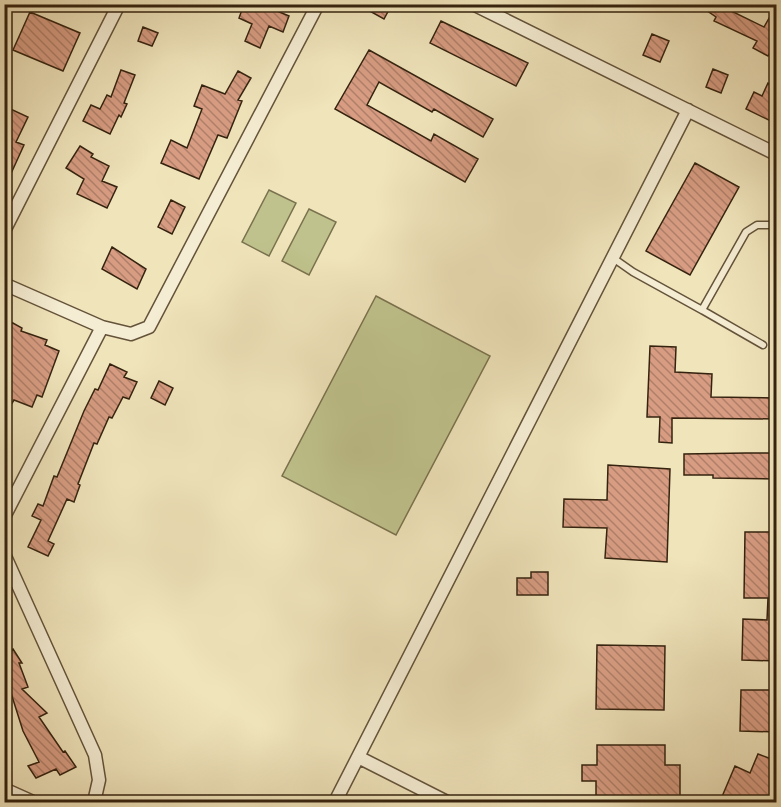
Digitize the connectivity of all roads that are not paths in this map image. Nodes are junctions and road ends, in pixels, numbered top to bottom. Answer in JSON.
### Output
{"nodes":[{"id":1,"x":119,"y":4,"type":"edge"},
{"id":2,"x":318,"y":4,"type":"edge"},
{"id":3,"x":473,"y":4,"type":"edge"},
{"id":4,"x":688,"y":110,"type":"junction"},
{"id":5,"x":777,"y":154,"type":"edge"},
{"id":6,"x":777,"y":225,"type":"edge"},
{"id":7,"x":4,"y":231,"type":"edge"},
{"id":8,"x":612,"y":258,"type":"junction"},
{"id":9,"x":4,"y":284,"type":"edge"},
{"id":10,"x":702,"y":310,"type":"junction"},
{"id":11,"x":102,"y":327,"type":"junction"},
{"id":12,"x":763,"y":345,"type":"dead end"},
{"id":13,"x":4,"y":517,"type":"edge"},
{"id":14,"x":4,"y":554,"type":"edge"},
{"id":15,"x":358,"y":757,"type":"junction"},
{"id":16,"x":4,"y":789,"type":"edge"},
{"id":17,"x":33,"y":802,"type":"edge"},
{"id":18,"x":93,"y":802,"type":"edge"},
{"id":19,"x":334,"y":802,"type":"edge"},
{"id":20,"x":447,"y":802,"type":"edge"}],
"edges":[{"from":1,"to":7,"type":"street"},
{"from":2,"to":11,"type":"street"},
{"from":3,"to":4,"type":"street"},
{"from":4,"to":5,"type":"street"},
{"from":4,"to":8,"type":"street"},
{"from":6,"to":10,"type":"lane"},
{"from":8,"to":10,"type":"lane"},
{"from":8,"to":15,"type":"street"},
{"from":9,"to":11,"type":"street"},
{"from":10,"to":12,"type":"lane"},
{"from":11,"to":13,"type":"street"},
{"from":14,"to":18,"type":"street"},
{"from":15,"to":19,"type":"street"},
{"from":15,"to":20,"type":"street"},
{"from":16,"to":17,"type":"street"}]}
